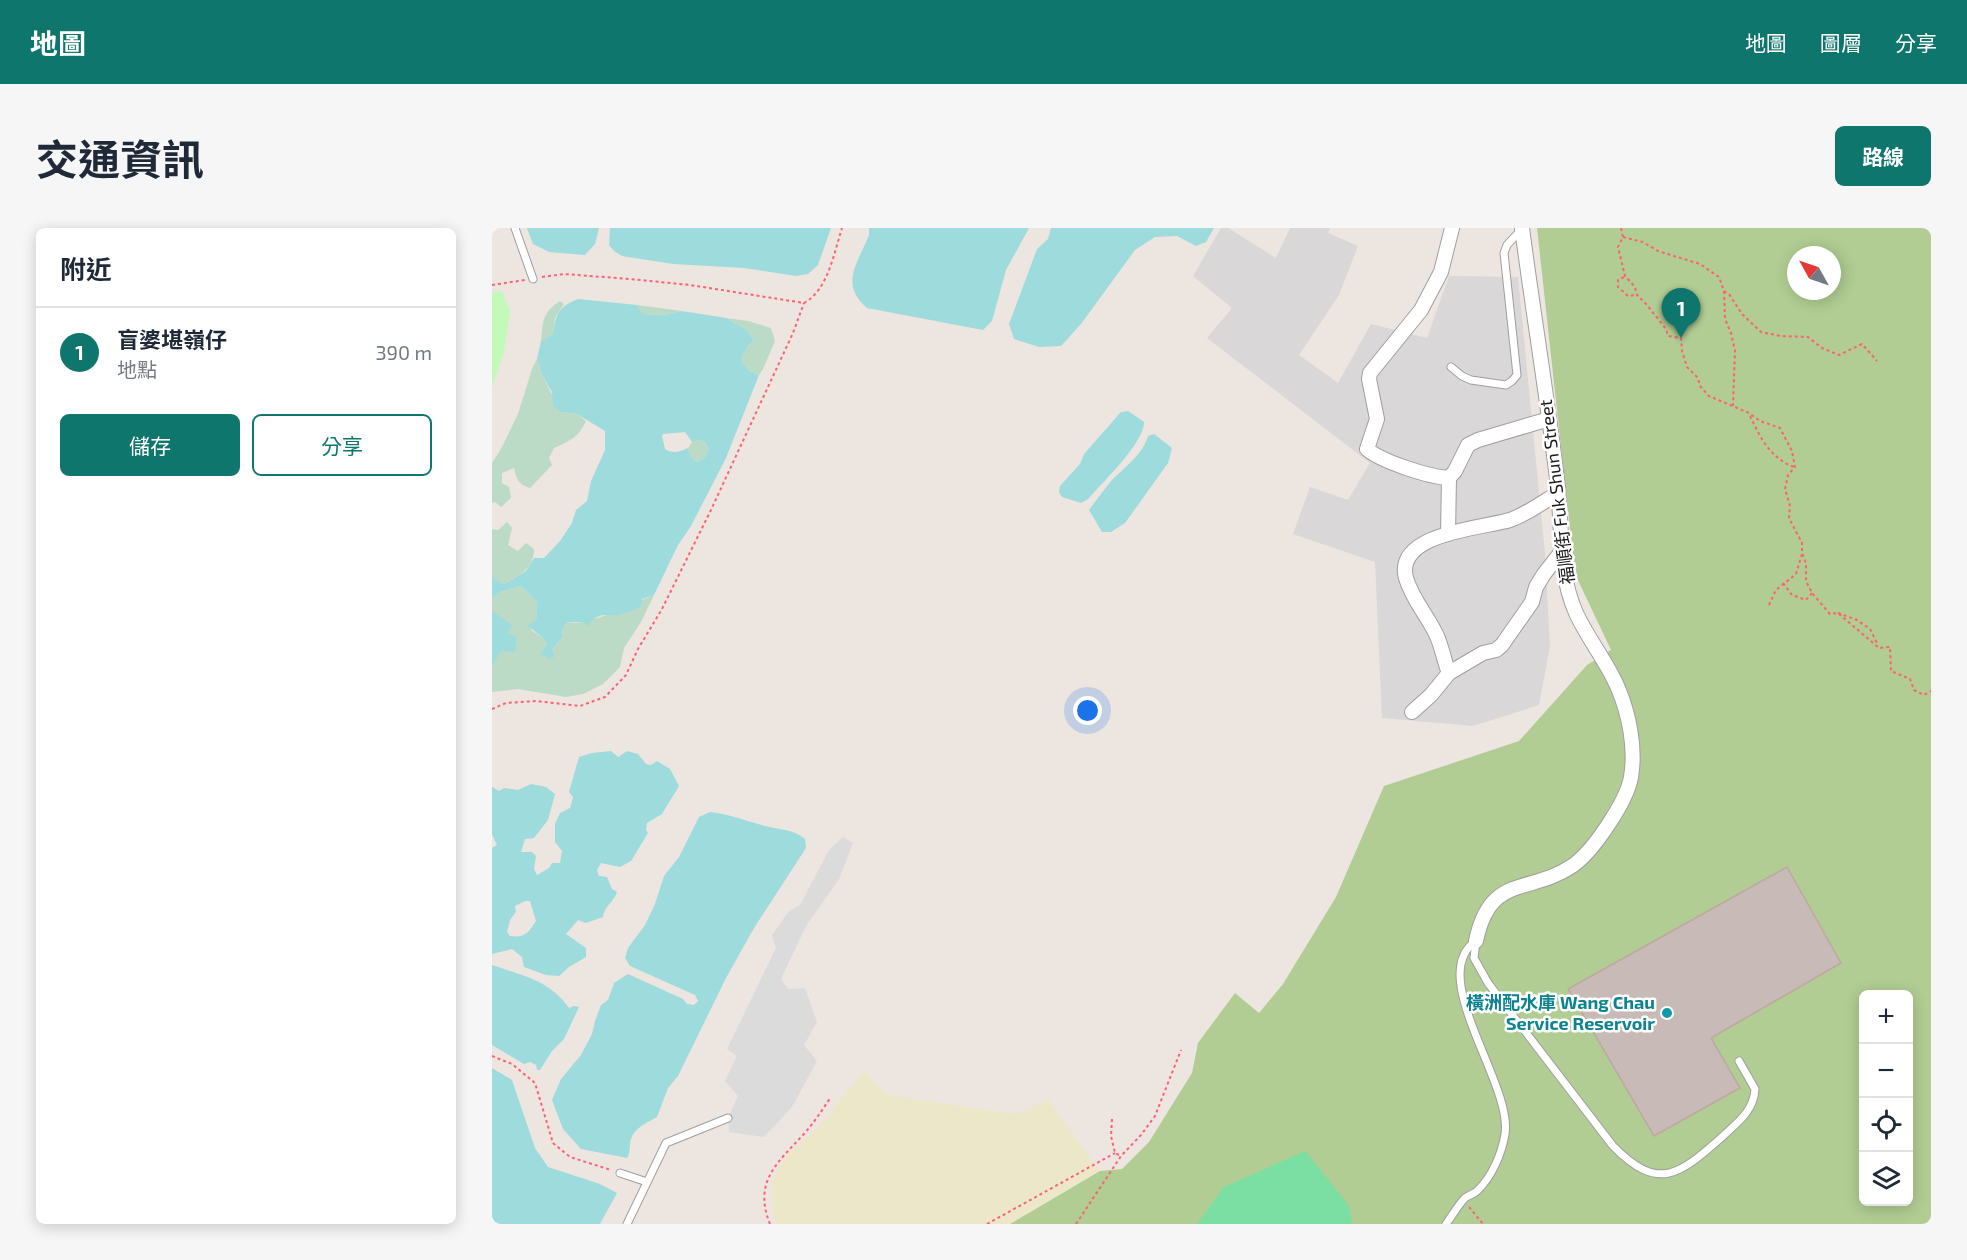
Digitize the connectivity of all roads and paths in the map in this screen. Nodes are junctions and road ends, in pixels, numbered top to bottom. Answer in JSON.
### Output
{"nodes":[{"id":1,"x":515,"y":228,"type":"edge"},
{"id":2,"x":842,"y":228,"type":"edge"},
{"id":3,"x":1452,"y":228,"type":"edge"},
{"id":4,"x":1522,"y":228,"type":"edge"},
{"id":5,"x":1621,"y":228,"type":"edge"},
{"id":6,"x":1623,"y":237,"type":"junction"},
{"id":7,"x":1625,"y":276,"type":"junction"},
{"id":8,"x":532,"y":279,"type":"junction"},
{"id":9,"x":492,"y":285,"type":"edge"},
{"id":10,"x":1724,"y":291,"type":"junction"},
{"id":11,"x":1637,"y":295,"type":"junction"},
{"id":12,"x":804,"y":303,"type":"junction"},
{"id":13,"x":1878,"y":362,"type":"dead end"},
{"id":14,"x":1451,"y":367,"type":"dead end"},
{"id":15,"x":1733,"y":407,"type":"junction"},
{"id":16,"x":1749,"y":413,"type":"junction"},
{"id":17,"x":1549,"y":419,"type":"junction"},
{"id":18,"x":1795,"y":467,"type":"junction"},
{"id":19,"x":1449,"y":478,"type":"junction"},
{"id":20,"x":1558,"y":494,"type":"junction"},
{"id":21,"x":1448,"y":534,"type":"junction"},
{"id":22,"x":1562,"y":551,"type":"junction"},
{"id":23,"x":1802,"y":553,"type":"junction"},
{"id":24,"x":1783,"y":583,"type":"junction"},
{"id":25,"x":1812,"y":593,"type":"junction"},
{"id":26,"x":1769,"y":605,"type":"dead end"},
{"id":27,"x":1838,"y":613,"type":"junction"},
{"id":28,"x":1879,"y":648,"type":"junction"},
{"id":29,"x":1449,"y":673,"type":"junction"},
{"id":30,"x":1931,"y":691,"type":"edge"},
{"id":31,"x":492,"y":709,"type":"edge"},
{"id":32,"x":1412,"y":712,"type":"dead end"},
{"id":33,"x":1476,"y":941,"type":"junction"},
{"id":34,"x":1181,"y":1050,"type":"dead end"},
{"id":35,"x":492,"y":1056,"type":"edge"},
{"id":36,"x":1739,"y":1061,"type":"dead end"},
{"id":37,"x":831,"y":1097,"type":"dead end"},
{"id":38,"x":728,"y":1118,"type":"dead end"},
{"id":39,"x":1112,"y":1119,"type":"dead end"},
{"id":40,"x":1115,"y":1153,"type":"junction"},
{"id":41,"x":1121,"y":1156,"type":"junction"},
{"id":42,"x":620,"y":1173,"type":"joint"},
{"id":43,"x":648,"y":1182,"type":"junction"},
{"id":44,"x":1464,"y":1199,"type":"junction"},
{"id":45,"x":627,"y":1224,"type":"edge"},
{"id":46,"x":770,"y":1224,"type":"edge"},
{"id":47,"x":987,"y":1224,"type":"edge"},
{"id":48,"x":1076,"y":1224,"type":"edge"},
{"id":49,"x":1446,"y":1224,"type":"edge"},
{"id":50,"x":1483,"y":1224,"type":"edge"}],
"edges":[{"from":1,"to":8,"type":"lane"},
{"from":2,"to":12,"type":"path"},
{"from":3,"to":19,"type":"street"},
{"from":4,"to":14,"type":"lane"},
{"from":4,"to":17,"type":"street","name":"福順街 Fuk Shun Street"},
{"from":5,"to":6,"type":"path"},
{"from":6,"to":7,"type":"path"},
{"from":6,"to":10,"type":"path"},
{"from":7,"to":11,"type":"path"},
{"from":7,"to":11,"type":"path"},
{"from":8,"to":9,"type":"path"},
{"from":8,"to":12,"type":"path"},
{"from":10,"to":13,"type":"path"},
{"from":10,"to":15,"type":"path"},
{"from":11,"to":15,"type":"path"},
{"from":12,"to":31,"type":"path"},
{"from":15,"to":16,"type":"path"},
{"from":16,"to":18,"type":"path"},
{"from":16,"to":18,"type":"path"},
{"from":17,"to":19,"type":"street"},
{"from":17,"to":20,"type":"street","name":"福順街 Fuk Shun Street"},
{"from":18,"to":23,"type":"path"},
{"from":19,"to":21,"type":"street"},
{"from":20,"to":21,"type":"street"},
{"from":20,"to":22,"type":"street","name":"福順街 Fuk Shun Street"},
{"from":21,"to":29,"type":"street"},
{"from":22,"to":29,"type":"street"},
{"from":22,"to":33,"type":"street","name":"福順街 Fuk Shun Street"},
{"from":23,"to":24,"type":"path"},
{"from":23,"to":25,"type":"path"},
{"from":24,"to":25,"type":"path"},
{"from":24,"to":26,"type":"path"},
{"from":25,"to":27,"type":"path"},
{"from":27,"to":28,"type":"path"},
{"from":27,"to":28,"type":"path"},
{"from":28,"to":30,"type":"path"},
{"from":29,"to":32,"type":"street"},
{"from":33,"to":36,"type":"lane","name":"福順街 Fuk Shun Street"},
{"from":33,"to":44,"type":"lane"},
{"from":34,"to":41,"type":"path"},
{"from":35,"to":42,"type":"path"},
{"from":37,"to":46,"type":"path"},
{"from":38,"to":43,"type":"lane"},
{"from":39,"to":40,"type":"path"},
{"from":40,"to":41,"type":"path"},
{"from":40,"to":47,"type":"path"},
{"from":41,"to":48,"type":"path"},
{"from":42,"to":43,"type":"lane"},
{"from":43,"to":45,"type":"lane"},
{"from":44,"to":49,"type":"lane"},
{"from":44,"to":50,"type":"path"}]}
